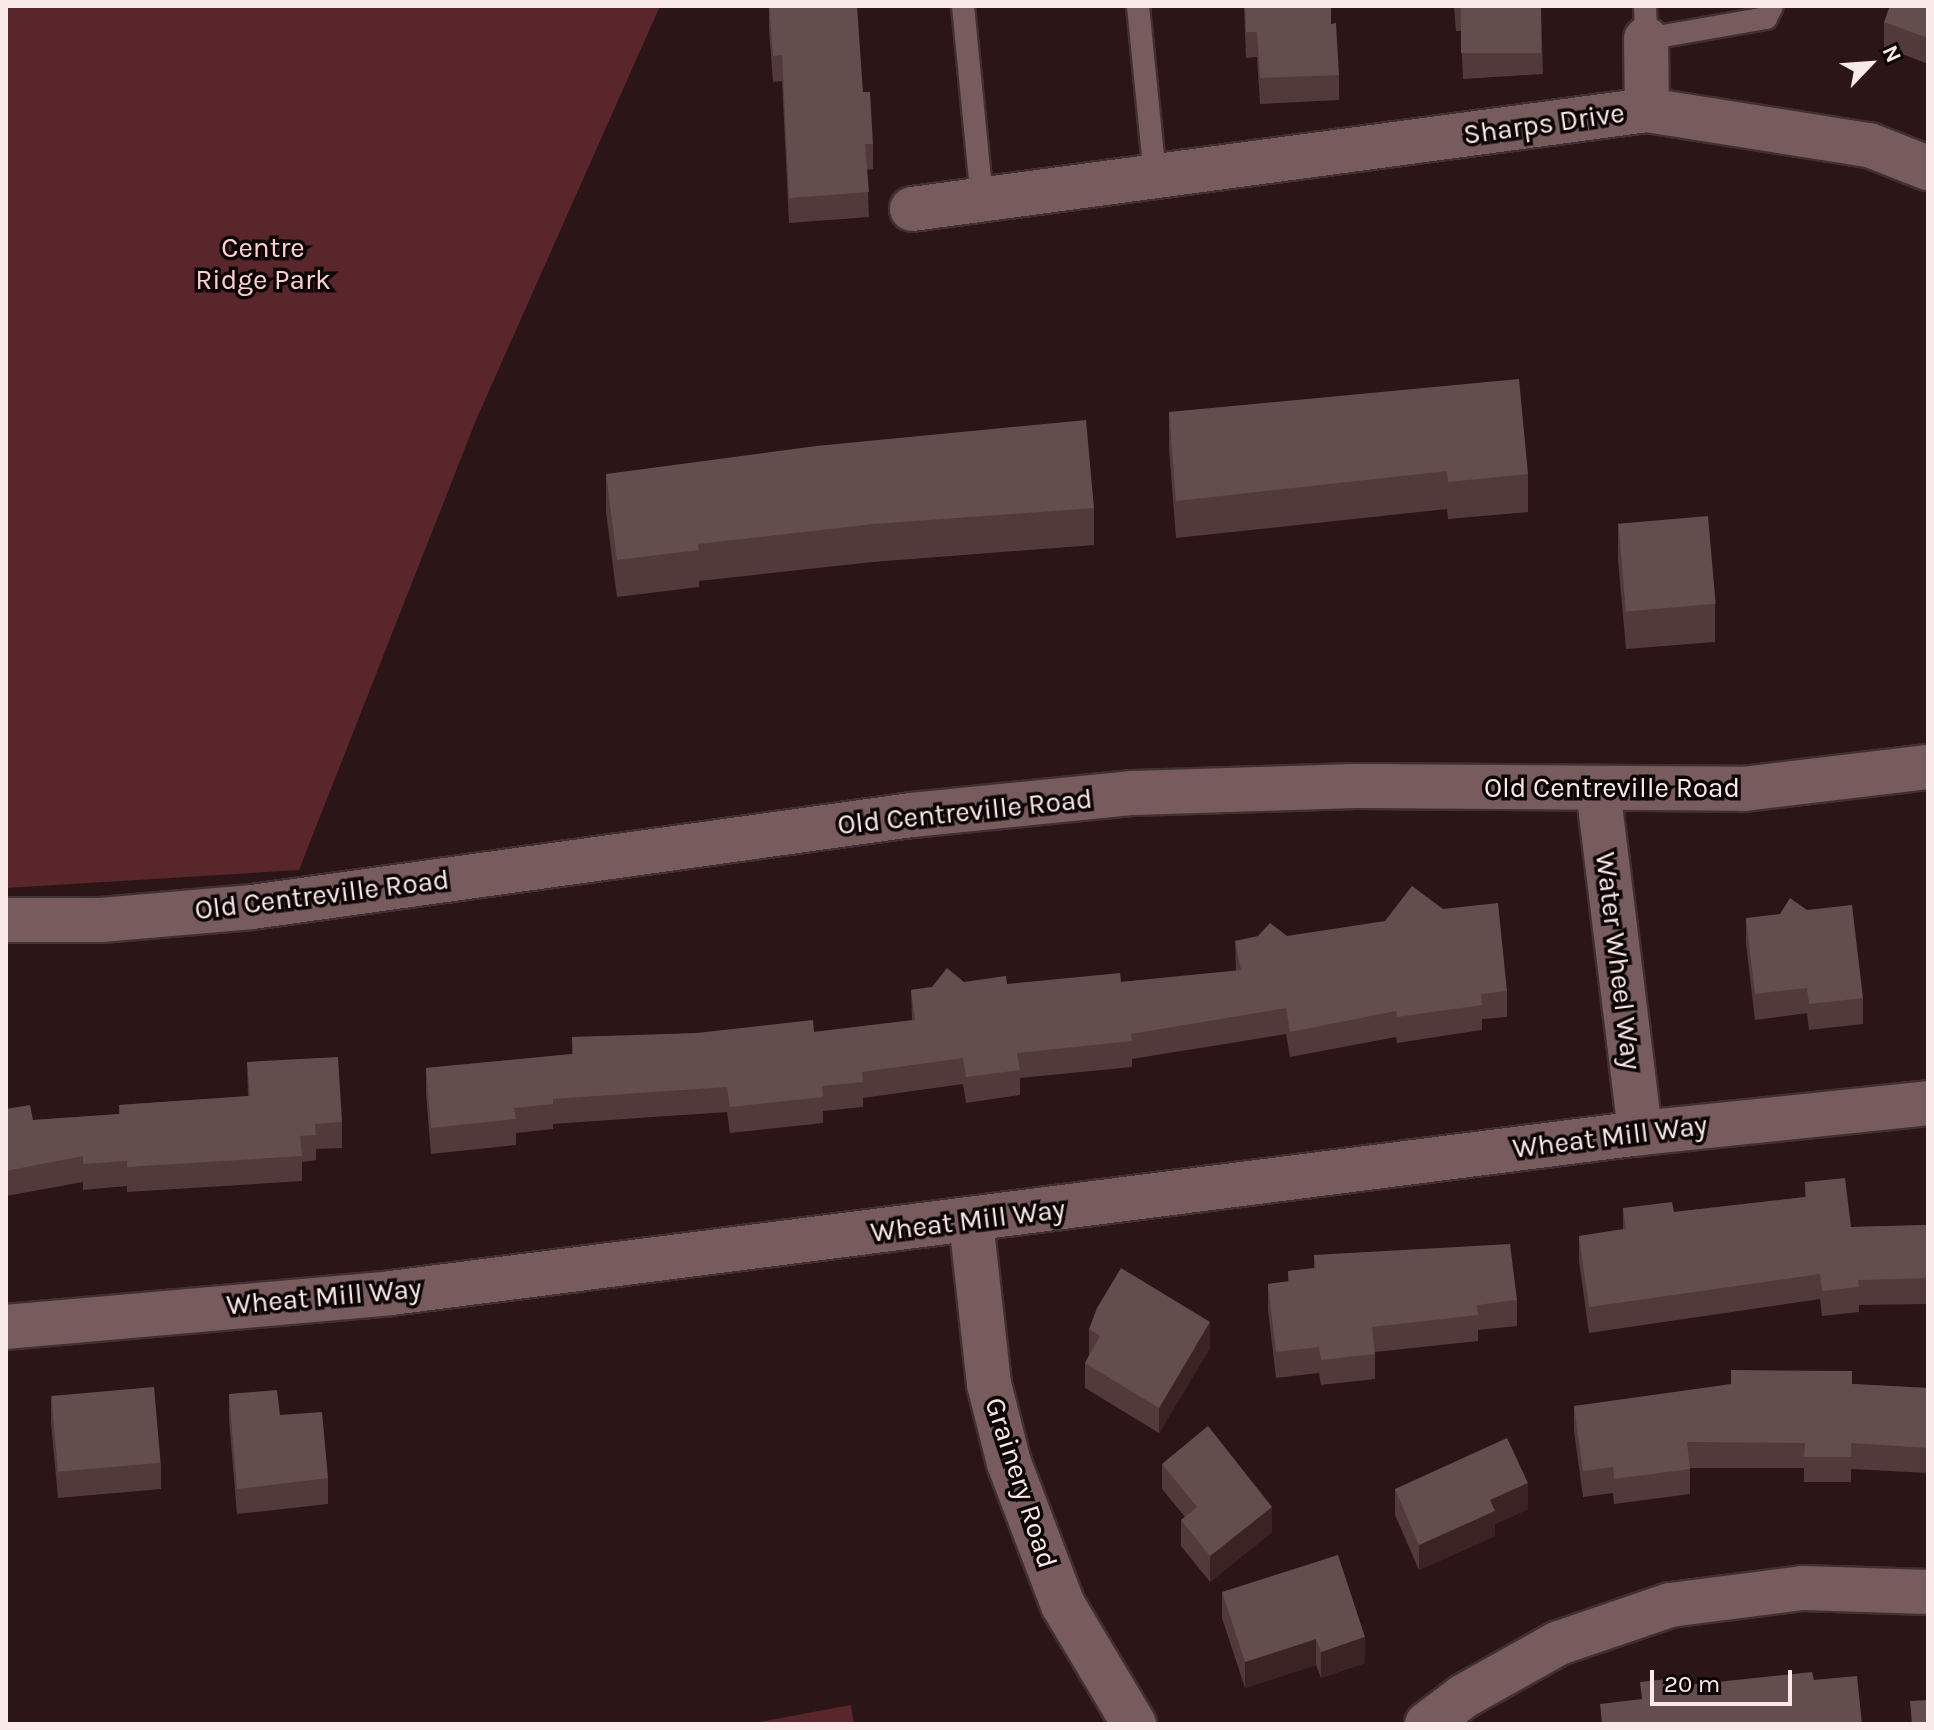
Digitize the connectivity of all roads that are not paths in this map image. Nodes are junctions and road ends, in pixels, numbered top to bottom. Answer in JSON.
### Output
{"nodes":[{"id":1,"x":963,"y":6,"type":"edge"},
{"id":2,"x":1138,"y":6,"type":"edge"},
{"id":3,"x":1772,"y":6,"type":"edge"},
{"id":4,"x":1645,"y":22,"type":"edge"},
{"id":5,"x":1647,"y":110,"type":"junction"},
{"id":6,"x":1928,"y":168,"type":"edge"},
{"id":7,"x":1155,"y":176,"type":"junction"},
{"id":8,"x":982,"y":199,"type":"junction"},
{"id":9,"x":912,"y":209,"type":"dead end"},
{"id":10,"x":1928,"y":767,"type":"edge"},
{"id":11,"x":1598,"y":789,"type":"junction"},
{"id":12,"x":6,"y":920,"type":"edge"},
{"id":13,"x":1928,"y":1103,"type":"edge"},
{"id":14,"x":1640,"y":1133,"type":"junction"},
{"id":15,"x":971,"y":1221,"type":"junction"},
{"id":16,"x":6,"y":1327,"type":"edge"},
{"id":17,"x":1928,"y":1592,"type":"edge"},
{"id":18,"x":1134,"y":1724,"type":"edge"},
{"id":19,"x":1427,"y":1724,"type":"edge"}],
"edges":[{"from":1,"to":8,"type":"lane"},
{"from":2,"to":7,"type":"lane"},
{"from":3,"to":4,"type":"lane"},
{"from":4,"to":5,"type":"street"},
{"from":5,"to":6,"type":"street","name":"Sharps Drive"},
{"from":5,"to":7,"type":"street","name":"Sharps Drive"},
{"from":7,"to":8,"type":"street","name":"Sharps Drive"},
{"from":8,"to":9,"type":"street","name":"Sharps Drive"},
{"from":10,"to":11,"type":"street","name":"Old Centreville Road"},
{"from":11,"to":12,"type":"street","name":"Old Centreville Road"},
{"from":11,"to":14,"type":"street","name":"Water Wheel Way"},
{"from":13,"to":14,"type":"street","name":"Wheat Mill Way"},
{"from":14,"to":15,"type":"street","name":"Wheat Mill Way"},
{"from":15,"to":16,"type":"street","name":"Wheat Mill Way"},
{"from":15,"to":18,"type":"street","name":"Grainery Road"},
{"from":17,"to":19,"type":"street"}]}
